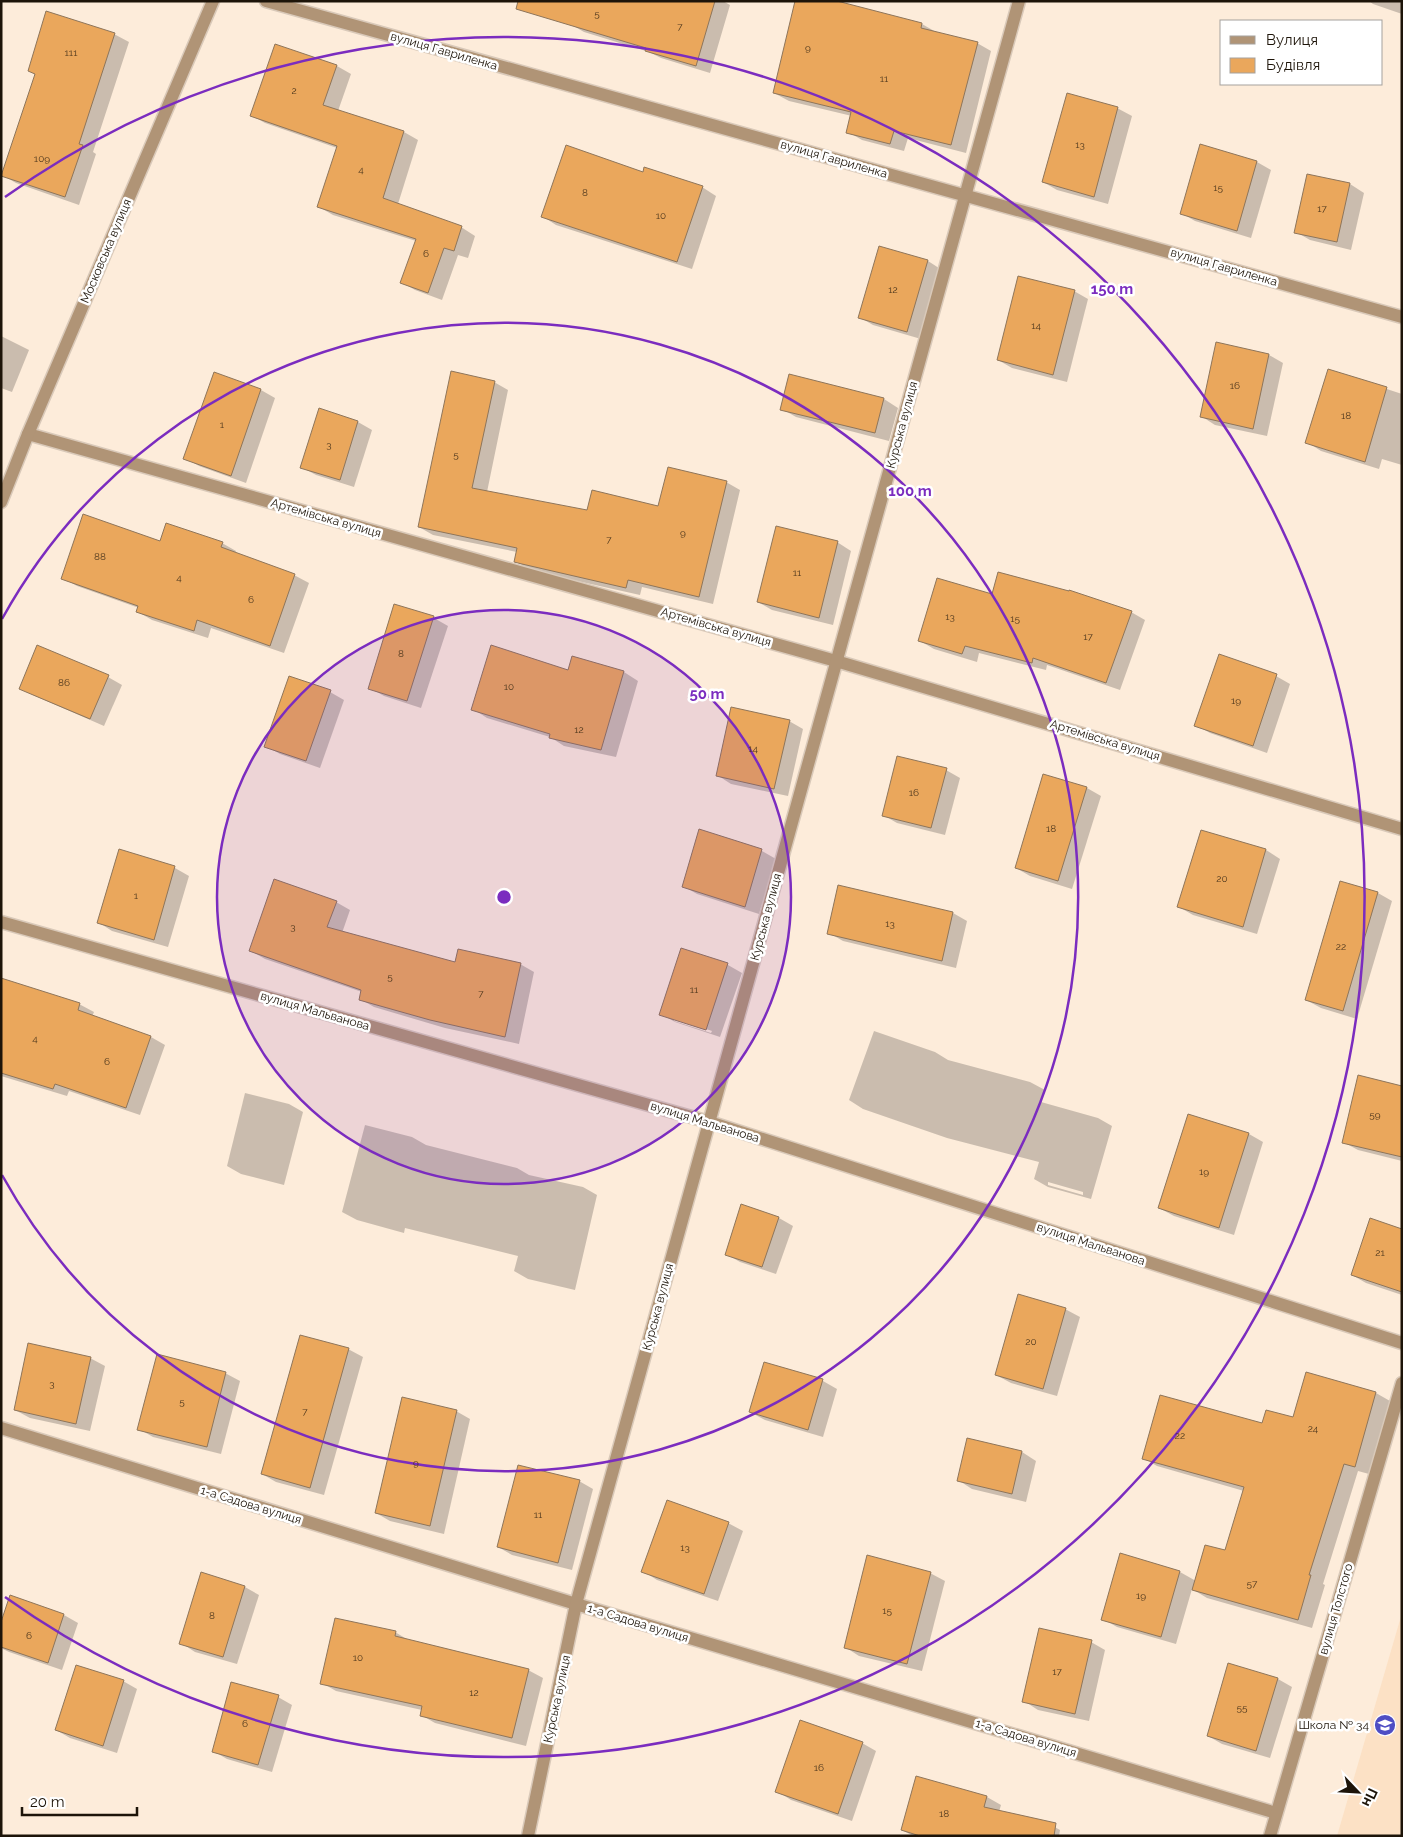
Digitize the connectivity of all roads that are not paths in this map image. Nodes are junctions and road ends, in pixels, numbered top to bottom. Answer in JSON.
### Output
{"nodes":[{"id":1,"x":213,"y":1,"type":"edge"},
{"id":2,"x":266,"y":1,"type":"edge"},
{"id":3,"x":1019,"y":1,"type":"edge"},
{"id":4,"x":965,"y":195,"type":"junction"},
{"id":5,"x":1402,"y":317,"type":"edge"},
{"id":6,"x":28,"y":434,"type":"junction"},
{"id":7,"x":1,"y":502,"type":"edge"},
{"id":8,"x":836,"y":660,"type":"junction"},
{"id":9,"x":1402,"y":829,"type":"edge"},
{"id":10,"x":1,"y":922,"type":"edge"},
{"id":11,"x":709,"y":1122,"type":"junction"},
{"id":12,"x":1402,"y":1342,"type":"edge"},
{"id":13,"x":1402,"y":1383,"type":"edge"},
{"id":14,"x":1,"y":1428,"type":"edge"},
{"id":15,"x":576,"y":1604,"type":"junction"},
{"id":16,"x":1276,"y":1813,"type":"junction"},
{"id":17,"x":528,"y":1836,"type":"edge"},
{"id":18,"x":1270,"y":1836,"type":"edge"}],
"edges":[{"from":1,"to":6,"type":"street","name":"Московська вулиця"},
{"from":2,"to":4,"type":"street","name":"вулиця Гавриленка"},
{"from":3,"to":4,"type":"street","name":"Курська вулиця"},
{"from":4,"to":5,"type":"street","name":"вулиця Гавриленка"},
{"from":4,"to":8,"type":"street","name":"Курська вулиця"},
{"from":6,"to":7,"type":"street","name":"Московська вулиця"},
{"from":6,"to":8,"type":"street","name":"Артемівська вулиця"},
{"from":8,"to":9,"type":"street","name":"Артемівська вулиця"},
{"from":8,"to":11,"type":"street","name":"Курська вулиця"},
{"from":10,"to":11,"type":"street","name":"вулиця Мальванова"},
{"from":11,"to":12,"type":"street","name":"вулиця Мальванова"},
{"from":11,"to":15,"type":"street","name":"Курська вулиця"},
{"from":13,"to":16,"type":"street","name":"вулиця Толстого"},
{"from":14,"to":15,"type":"street","name":"1-а Садова вулиця"},
{"from":15,"to":16,"type":"street","name":"1-а Садова вулиця"},
{"from":15,"to":17,"type":"street","name":"Курська вулиця"},
{"from":16,"to":18,"type":"street","name":"вулиця Толстого"}]}
